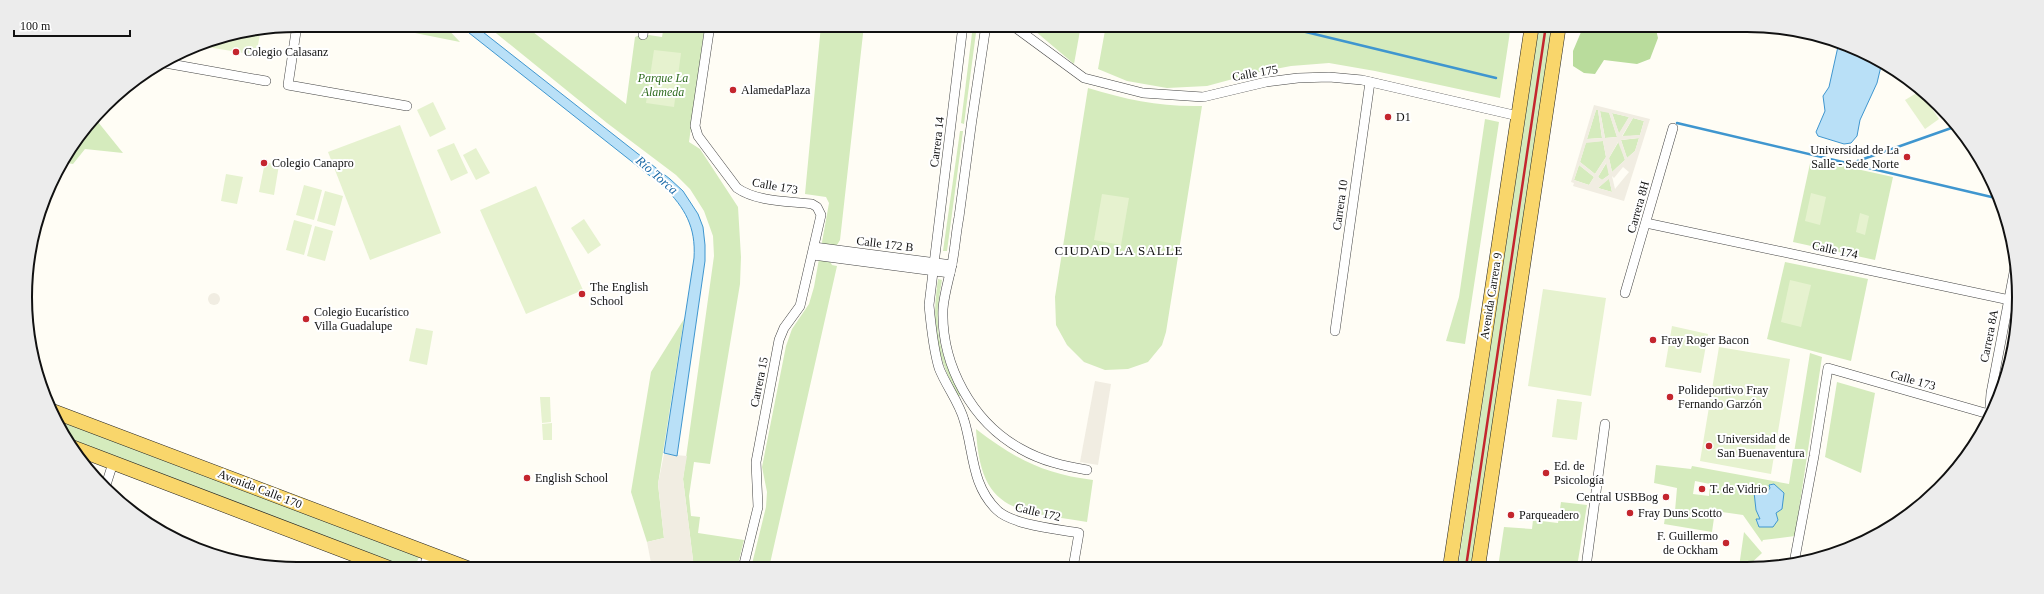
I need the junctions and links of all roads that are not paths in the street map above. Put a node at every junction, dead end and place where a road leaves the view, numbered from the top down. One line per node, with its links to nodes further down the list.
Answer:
1 (296, 32): 13 (street)
2 (643, 32): 9 (street)
3 (709, 32): 16 (street, Calle 173)
4 (962, 32): 19 (street, Carrera 14)
5 (985, 32): 20 (street)
6 (1022, 32): 12 (street, Calle 175)
7 (1531, 32): 14 (main road, Avenida Carrera 9)
8 (1558, 32): 43 (main road)
9 (643, 35)
10 (171, 64): 11 (street)
11 (266, 81)
12 (1370, 82): 14 (street, Calle 175); 24 (street, Carrera 10)
13 (407, 106)
14 (1518, 116): 42 (main road, Avenida Carrera 9)
15 (1673, 128): 17 (street, Carrera 8H)
16 (817, 208): 18 (street, Carrera 15)
17 (1646, 223): 22 (street, Carrera 8H); 23 (street, Calle 174)
18 (814, 251): 19 (street, Calle 172 B); 40 (street, Carrera 15)
19 (933, 266): 20 (street, Calle 172 B); 29 (street, Carrera 14)
20 (951, 269): 25 (street)
21 (2011, 286): 23 (street, Carrera 8A)
22 (1625, 293)
23 (2009, 299): 26 (street, Carrera 8A)
24 (1335, 331)
25 (965, 393): 29 (street); 33 (street)
26 (1991, 401)
27 (59, 413): 35 (main road, Avenida Calle 170)
28 (1985, 414): 36 (street, Calle 173)
29 (964, 419): 41 (street, Calle 172)
30 (1605, 424): 44 (street)
31 (82, 451): 32 (main road)
32 (113, 463): 34 (street); 37 (main road)
33 (1087, 470)
34 (107, 481)
35 (429, 553): 38 (street); 39 (main road, Avenida Calle 170)
36 (1795, 558)
37 (374, 562)
38 (426, 562)
39 (452, 562)
40 (744, 562)
41 (1074, 562)
42 (1451, 562)
43 (1479, 562)
44 (1587, 562)

